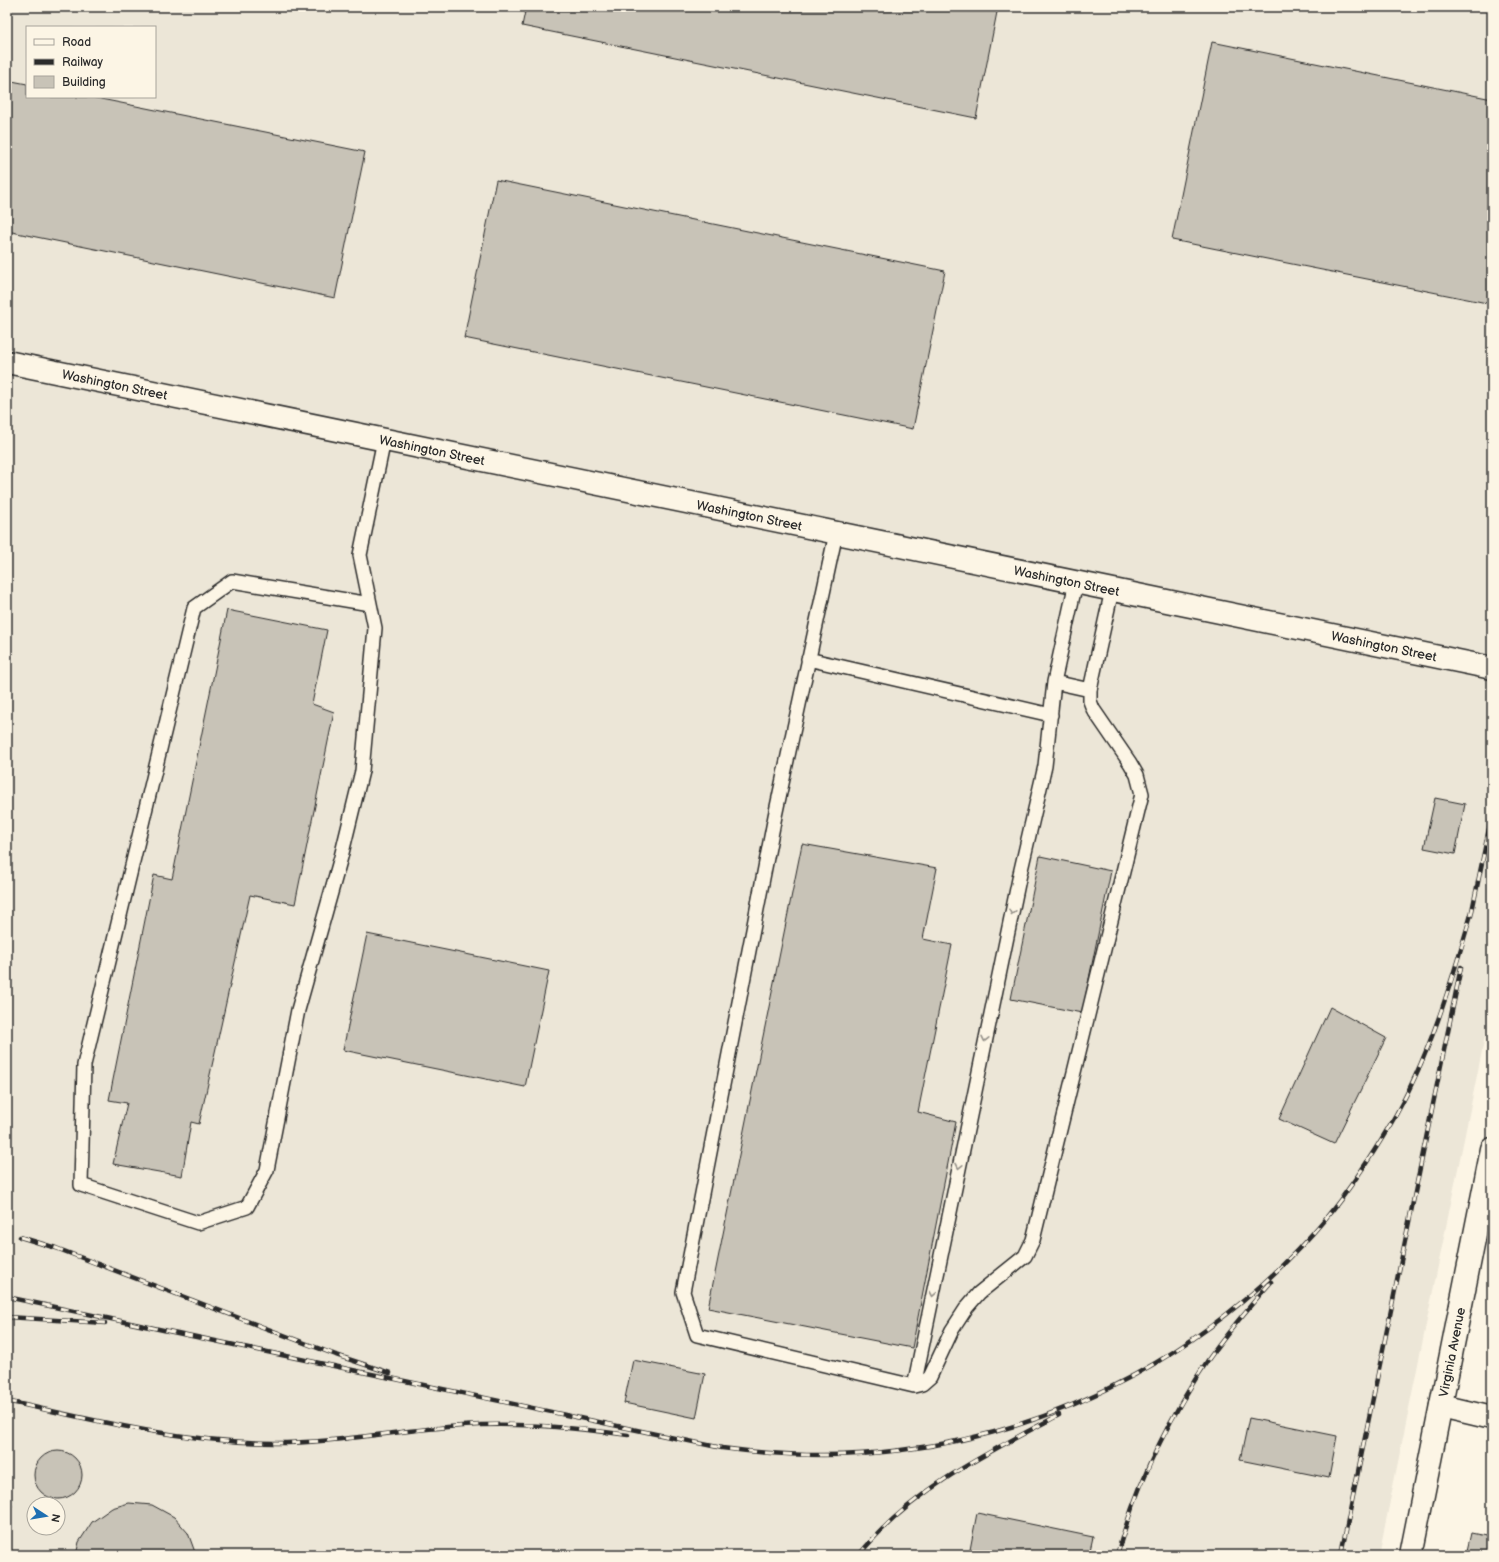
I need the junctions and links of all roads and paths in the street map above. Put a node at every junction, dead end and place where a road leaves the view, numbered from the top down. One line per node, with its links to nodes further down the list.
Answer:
1 (7, 362): 2 (street, Washington Street)
2 (384, 440): 3 (street, Washington Street); 6 (lane)
3 (836, 533): 4 (street, Washington Street); 7 (lane)
4 (1076, 582): 5 (street, Washington Street); 9 (lane)
5 (1112, 590): 8 (street, Washington Street); 10 (lane)
6 (370, 604): 6 (lane)
7 (808, 659): 11 (lane); 13 (lane)
8 (1492, 668)
9 (1054, 682): 10 (lane); 11 (lane)
10 (1090, 690): 13 (lane)
11 (1051, 715): 13 (lane, one-way to 13)
12 (1492, 1149): 14 (street, Virginia Avenue)
13 (914, 1386)
14 (1441, 1406): 15 (street); 16 (street, Virginia Avenue)
15 (1492, 1418)
16 (1411, 1555)

